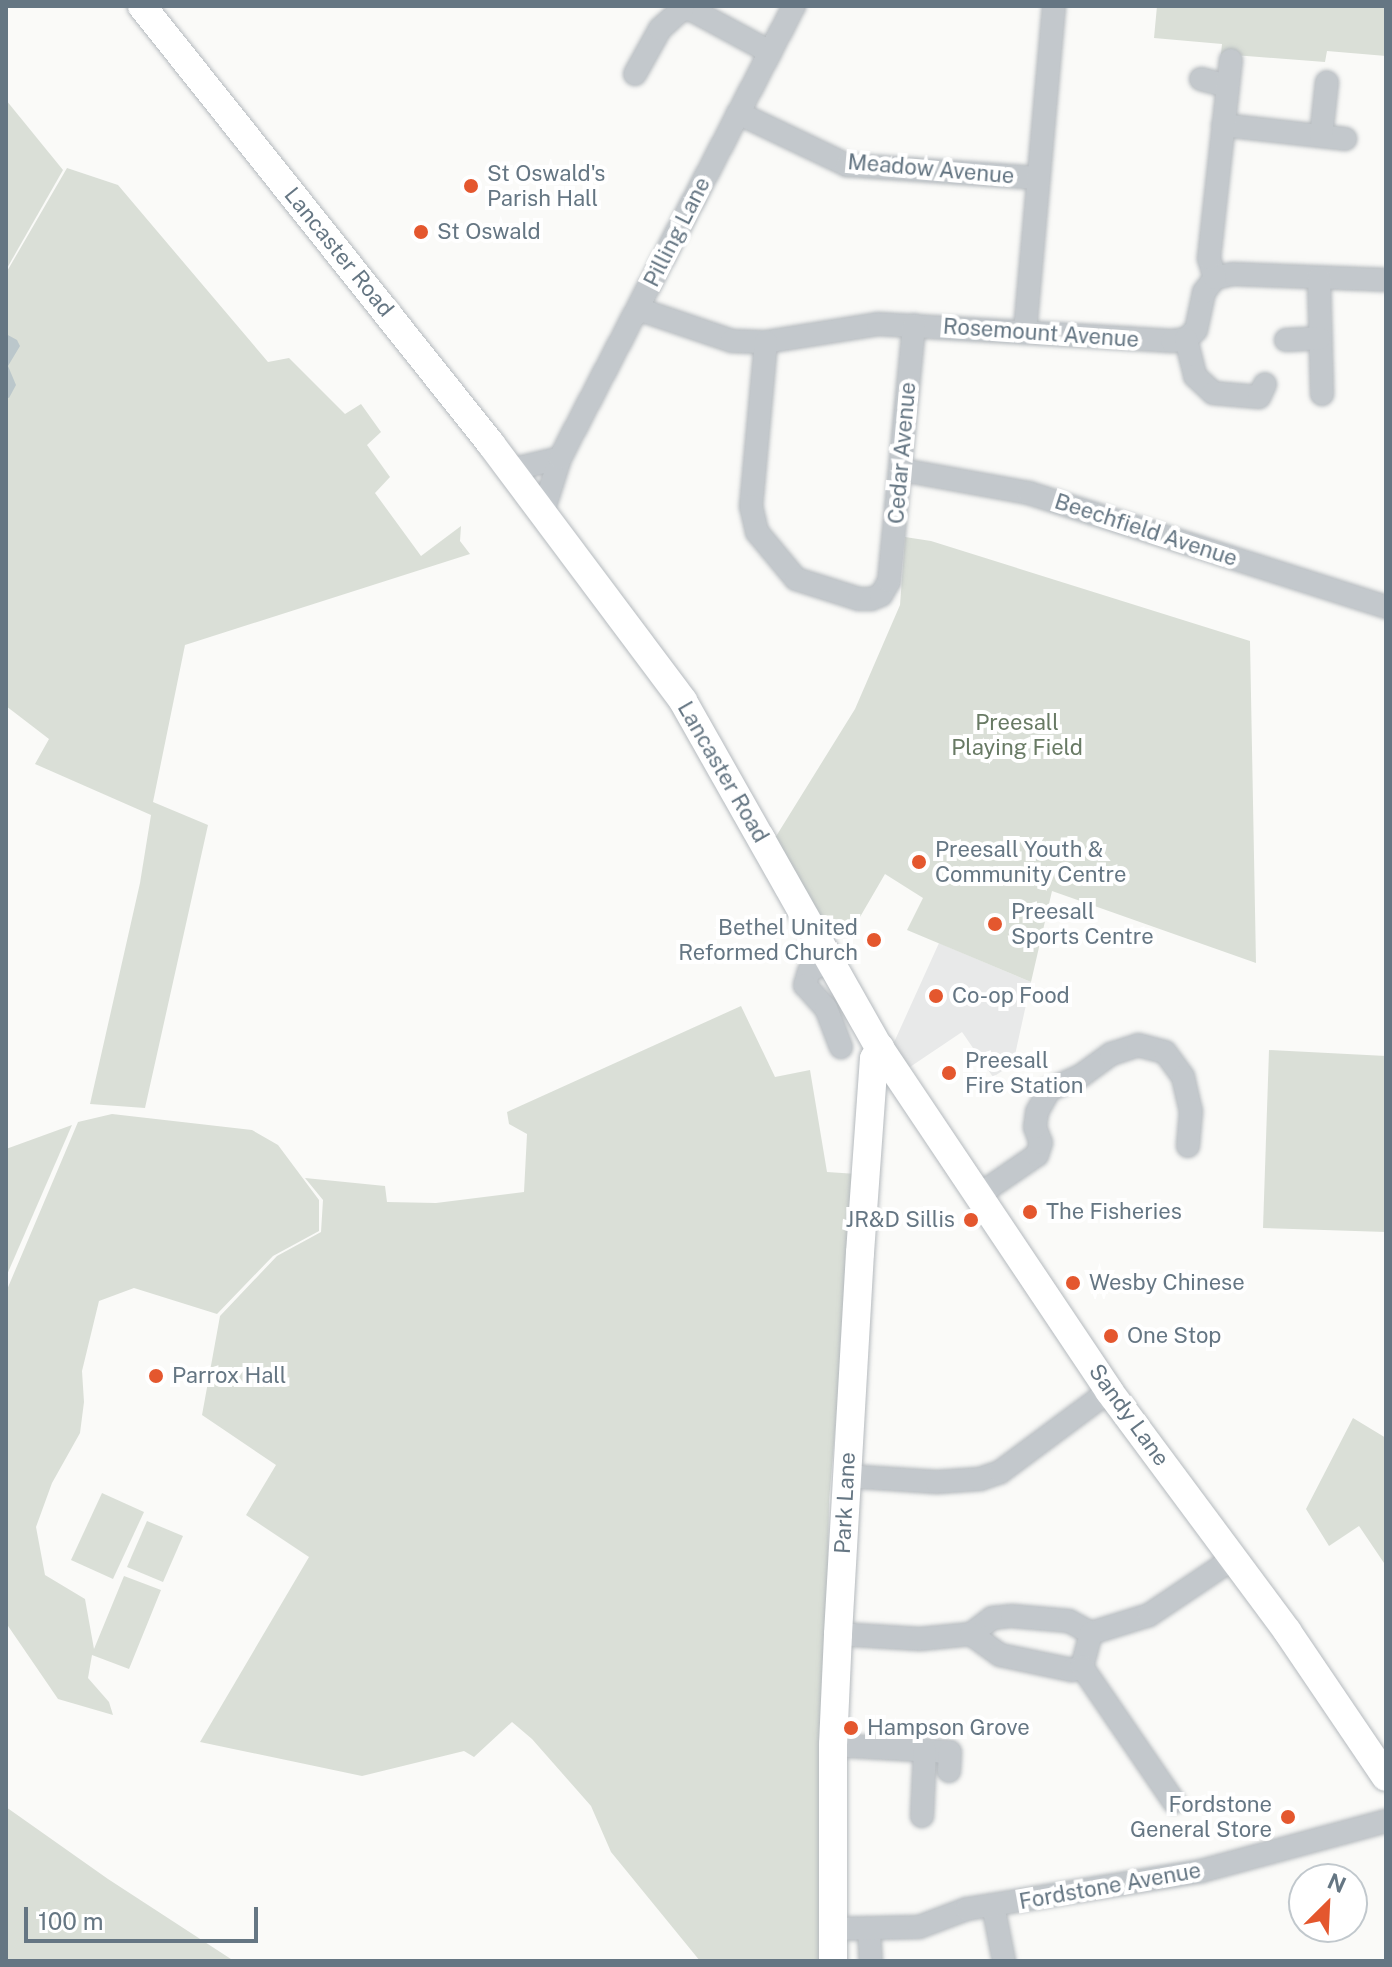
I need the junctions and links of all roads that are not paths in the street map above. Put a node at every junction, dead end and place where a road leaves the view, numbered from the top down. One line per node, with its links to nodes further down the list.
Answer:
1 (142, 6): 29 (main road, Lancaster Road)
2 (794, 6): 5 (street, Pilling Lane)
3 (1054, 6): 15 (street, Meadow Avenue)
4 (682, 8): 5 (street); 7 (street)
5 (770, 52): 11 (street, Pilling Lane)
6 (1231, 60): 10 (street)
7 (635, 74)
8 (1201, 79): 10 (street)
9 (1327, 82): 13 (street)
10 (1228, 86): 12 (street)
11 (738, 113): 15 (street, Meadow Avenue); 19 (street, Pilling Lane)
12 (1223, 125): 13 (street); 16 (street)
13 (1321, 136): 14 (street)
14 (1345, 139)
15 (1038, 178): 21 (street, Meadow Avenue)
16 (1215, 278): 17 (street); 23 (street)
17 (1319, 278): 18 (street); 22 (street)
18 (1386, 280)
19 (638, 309): 25 (street, Rosemount Avenue); 28 (street, Pilling Lane)
20 (914, 325): 21 (street, Rosemount Avenue); 25 (street, Rosemount Avenue); 30 (street, Cedar Avenue)
21 (1025, 331): 23 (street, Rosemount Avenue)
22 (1319, 338): 24 (street); 27 (street)
23 (1186, 339): 26 (street)
24 (1286, 340)
25 (766, 342): 30 (street, Cedar Avenue)
26 (1265, 384)
27 (1322, 394)
28 (560, 458): 29 (street); 31 (street, Pilling Lane)
29 (510, 470): 31 (main road, Lancaster Road)
30 (902, 470): 32 (street, Beechfield Avenue)
31 (538, 506): 33 (main road, Lancaster Road)
32 (1386, 607)
33 (828, 961): 34 (street); 35 (main road, Lancaster Road)
34 (841, 1047)
35 (880, 1048): 36 (main road, Sandy Lane); 37 (main road, Park Lane)
36 (912, 1093): 37 (main road); 39 (main road, Sandy Lane)
37 (871, 1110): 41 (main road, Park Lane)
38 (1188, 1146): 39 (street)
39 (980, 1194): 40 (main road, Sandy Lane)
40 (1109, 1391): 41 (street); 42 (main road, Sandy Lane)
41 (846, 1476): 44 (main road, Park Lane)
42 (1234, 1558): 43 (street); 50 (main road, Sandy Lane)
43 (1091, 1633): 45 (street); 46 (street)
44 (838, 1634): 45 (street); 47 (main road, Park Lane)
45 (971, 1634): 46 (street)
46 (1082, 1667): 51 (street)
47 (833, 1745): 48 (street); 56 (main road, Park Lane)
48 (925, 1750): 49 (street); 52 (street)
49 (949, 1771)
50 (1385, 1773)
51 (1174, 1802)
52 (922, 1816)
53 (1383, 1829): 54 (street, Fordstone Avenue)
54 (993, 1905): 55 (street, Fordstone Avenue); 59 (street)
55 (869, 1928): 56 (street, Fordstone Avenue); 58 (street)
56 (831, 1929): 57 (main road, Park Lane)
57 (833, 1961)
58 (871, 1961)
59 (1004, 1961)

